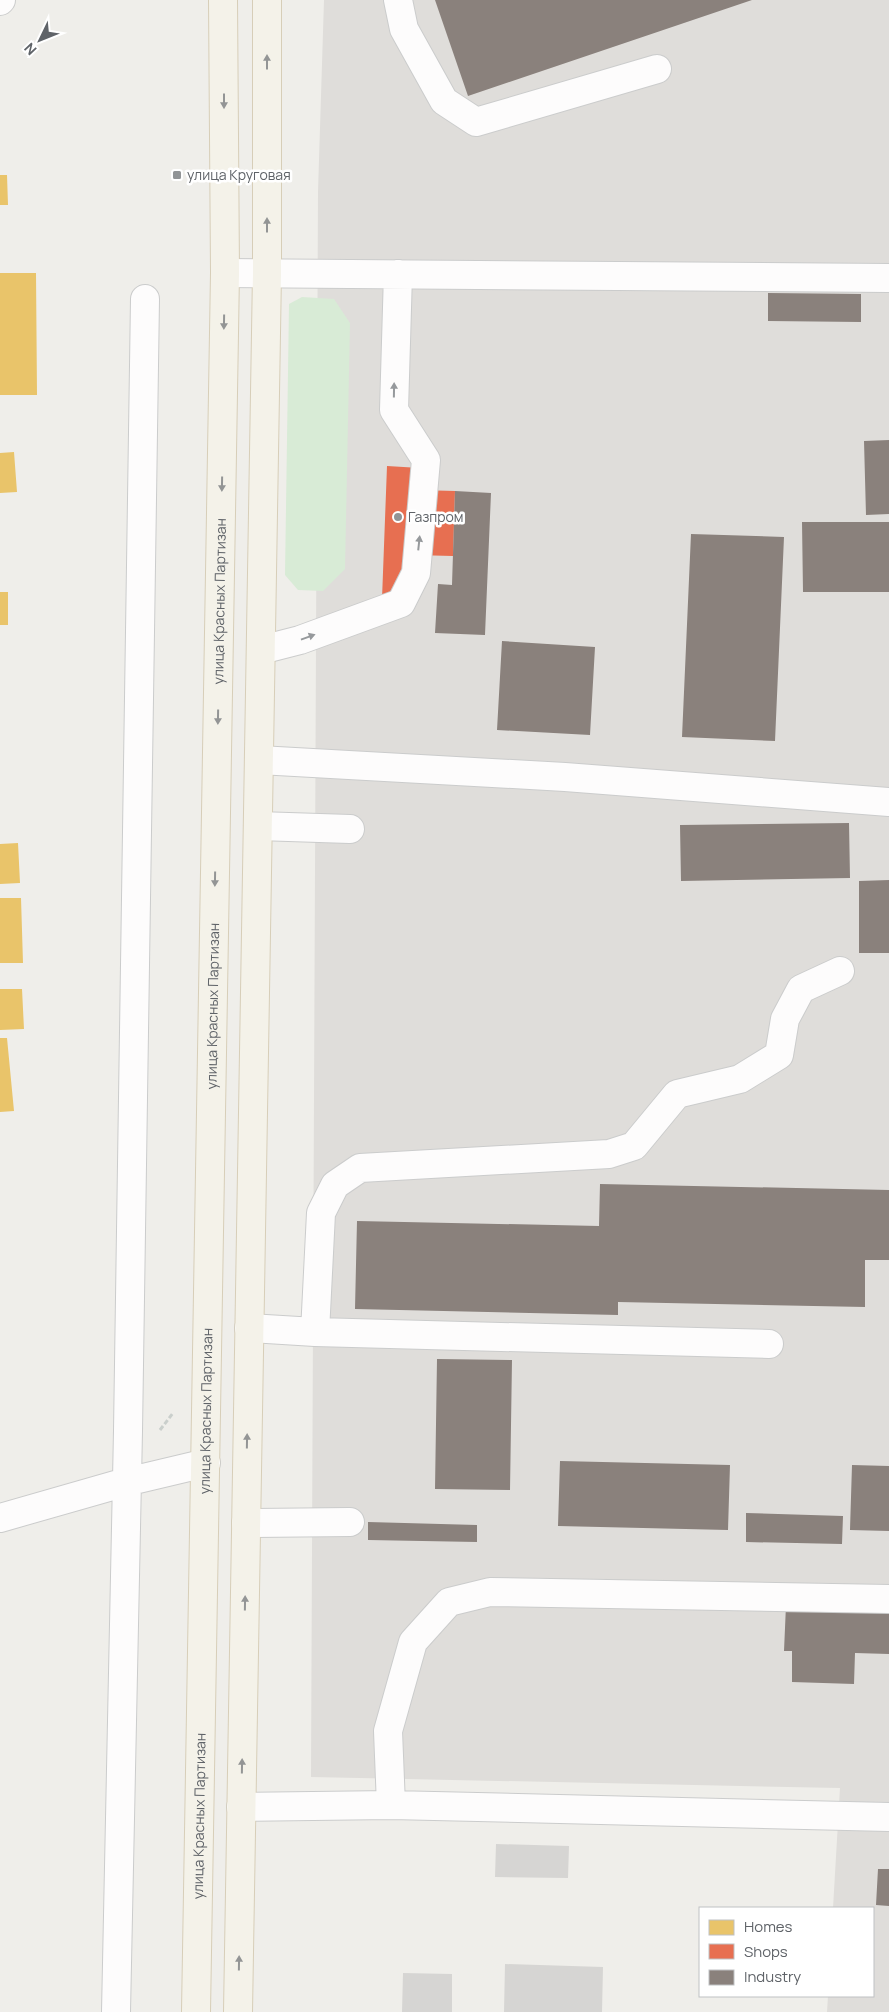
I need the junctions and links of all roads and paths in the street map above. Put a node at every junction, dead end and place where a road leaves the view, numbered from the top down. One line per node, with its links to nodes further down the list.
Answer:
1 (223, 0): 5 (main road, улица Красных Партизан, one-way to 5)
2 (267, 0): 6 (main road, one-way to 2)
3 (398, 0): 4 (lane)
4 (657, 69)
5 (225, 273): 6 (lane); 19 (main road, улица Красных Партизан, one-way to 19)
6 (267, 273): 7 (lane); 10 (main road)
7 (398, 274): 8 (lane); 10 (lane, one-way to 7)
8 (889, 278)
9 (145, 299): 20 (lane)
10 (261, 650): 11 (main road)
11 (259, 760): 12 (lane); 13 (main road)
12 (889, 802)
13 (258, 826): 14 (lane); 16 (main road)
14 (350, 829)
15 (840, 970): 17 (lane)
16 (249, 1328): 17 (lane); 23 (main road, one-way to 16)
17 (315, 1332): 18 (lane)
18 (770, 1344)
19 (206, 1463): 20 (lane); 29 (main road, улица Красных Партизан)
20 (126, 1482): 21 (lane); 28 (lane)
21 (0, 1518)
22 (350, 1522): 23 (lane)
23 (246, 1523): 26 (main road, one-way to 23)
24 (889, 1599): 25 (lane)
25 (392, 1805): 26 (lane); 27 (lane)
26 (242, 1807): 30 (main road, one-way to 26)
27 (889, 1817)
28 (116, 2012)
29 (196, 2012)
30 (238, 2012)

